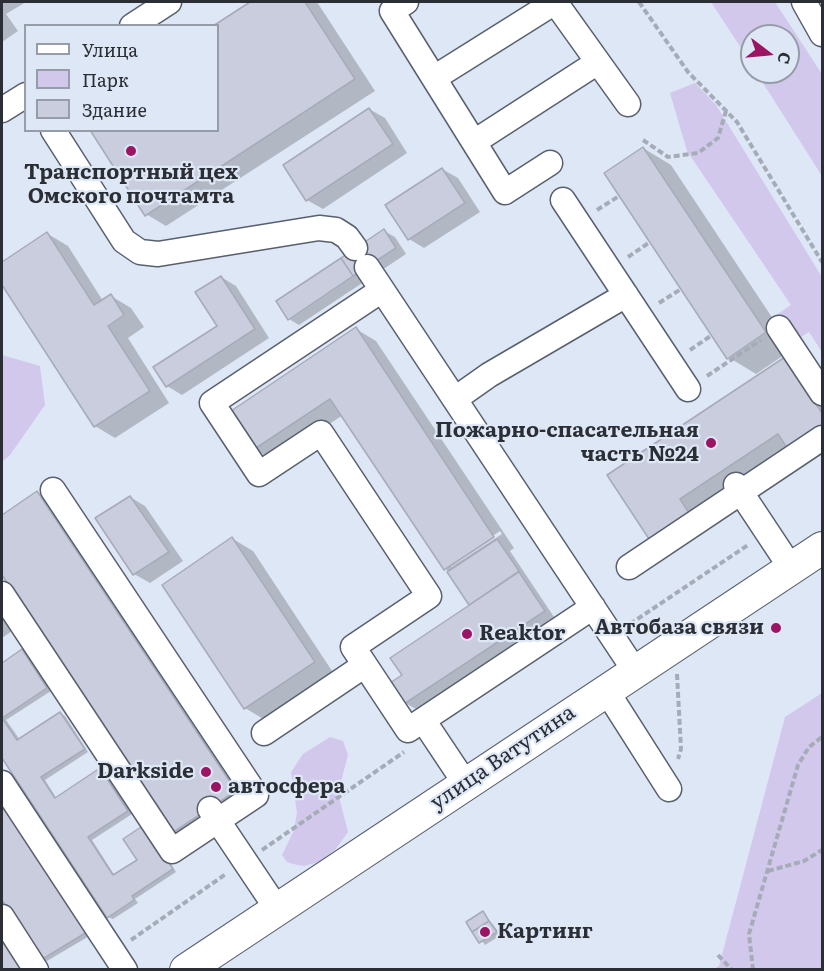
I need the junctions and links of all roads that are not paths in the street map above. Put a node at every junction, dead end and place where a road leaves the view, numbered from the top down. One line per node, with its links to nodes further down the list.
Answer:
1 (169, 2): 5 (street)
2 (406, 2): 8 (street)
3 (555, 2): 7 (street); 8 (street)
4 (804, 2): 6 (street)
5 (135, 24)
6 (822, 34)
7 (598, 62): 10 (street); 13 (street)
8 (434, 78): 13 (street)
9 (24, 96): 11 (street)
10 (628, 104)
11 (2, 110)
12 (54, 132): 16 (street)
13 (474, 142): 14 (street)
14 (550, 163)
15 (563, 200): 17 (street)
16 (382, 290): 21 (street); 30 (street)
17 (626, 295): 19 (street); 21 (street)
18 (779, 328): 20 (street)
19 (688, 389)
20 (822, 393)
21 (455, 399): 29 (street)
22 (822, 438): 23 (street)
23 (738, 489): 26 (street); 27 (street)
24 (53, 490): 38 (street)
25 (822, 548): 27 (main road, улица Ватутина)
26 (629, 567)
27 (791, 568): 31 (main road, улица Ватутина)
28 (2, 594): 38 (street)
29 (593, 607): 31 (street); 33 (street)
30 (365, 666): 33 (street); 34 (street)
31 (635, 671): 32 (main road, улица Ватутина)
32 (606, 690): 36 (main road, улица Ватутина); 37 (street)
33 (423, 720): 36 (street)
34 (264, 733)
35 (2, 783): 42 (street)
36 (465, 783): 39 (main road, улица Ватутина)
37 (669, 789)
38 (214, 814): 39 (street)
39 (277, 909): 43 (main road, улица Ватутина)
40 (2, 917): 41 (street)
41 (36, 969)
42 (125, 969)
43 (186, 969)

